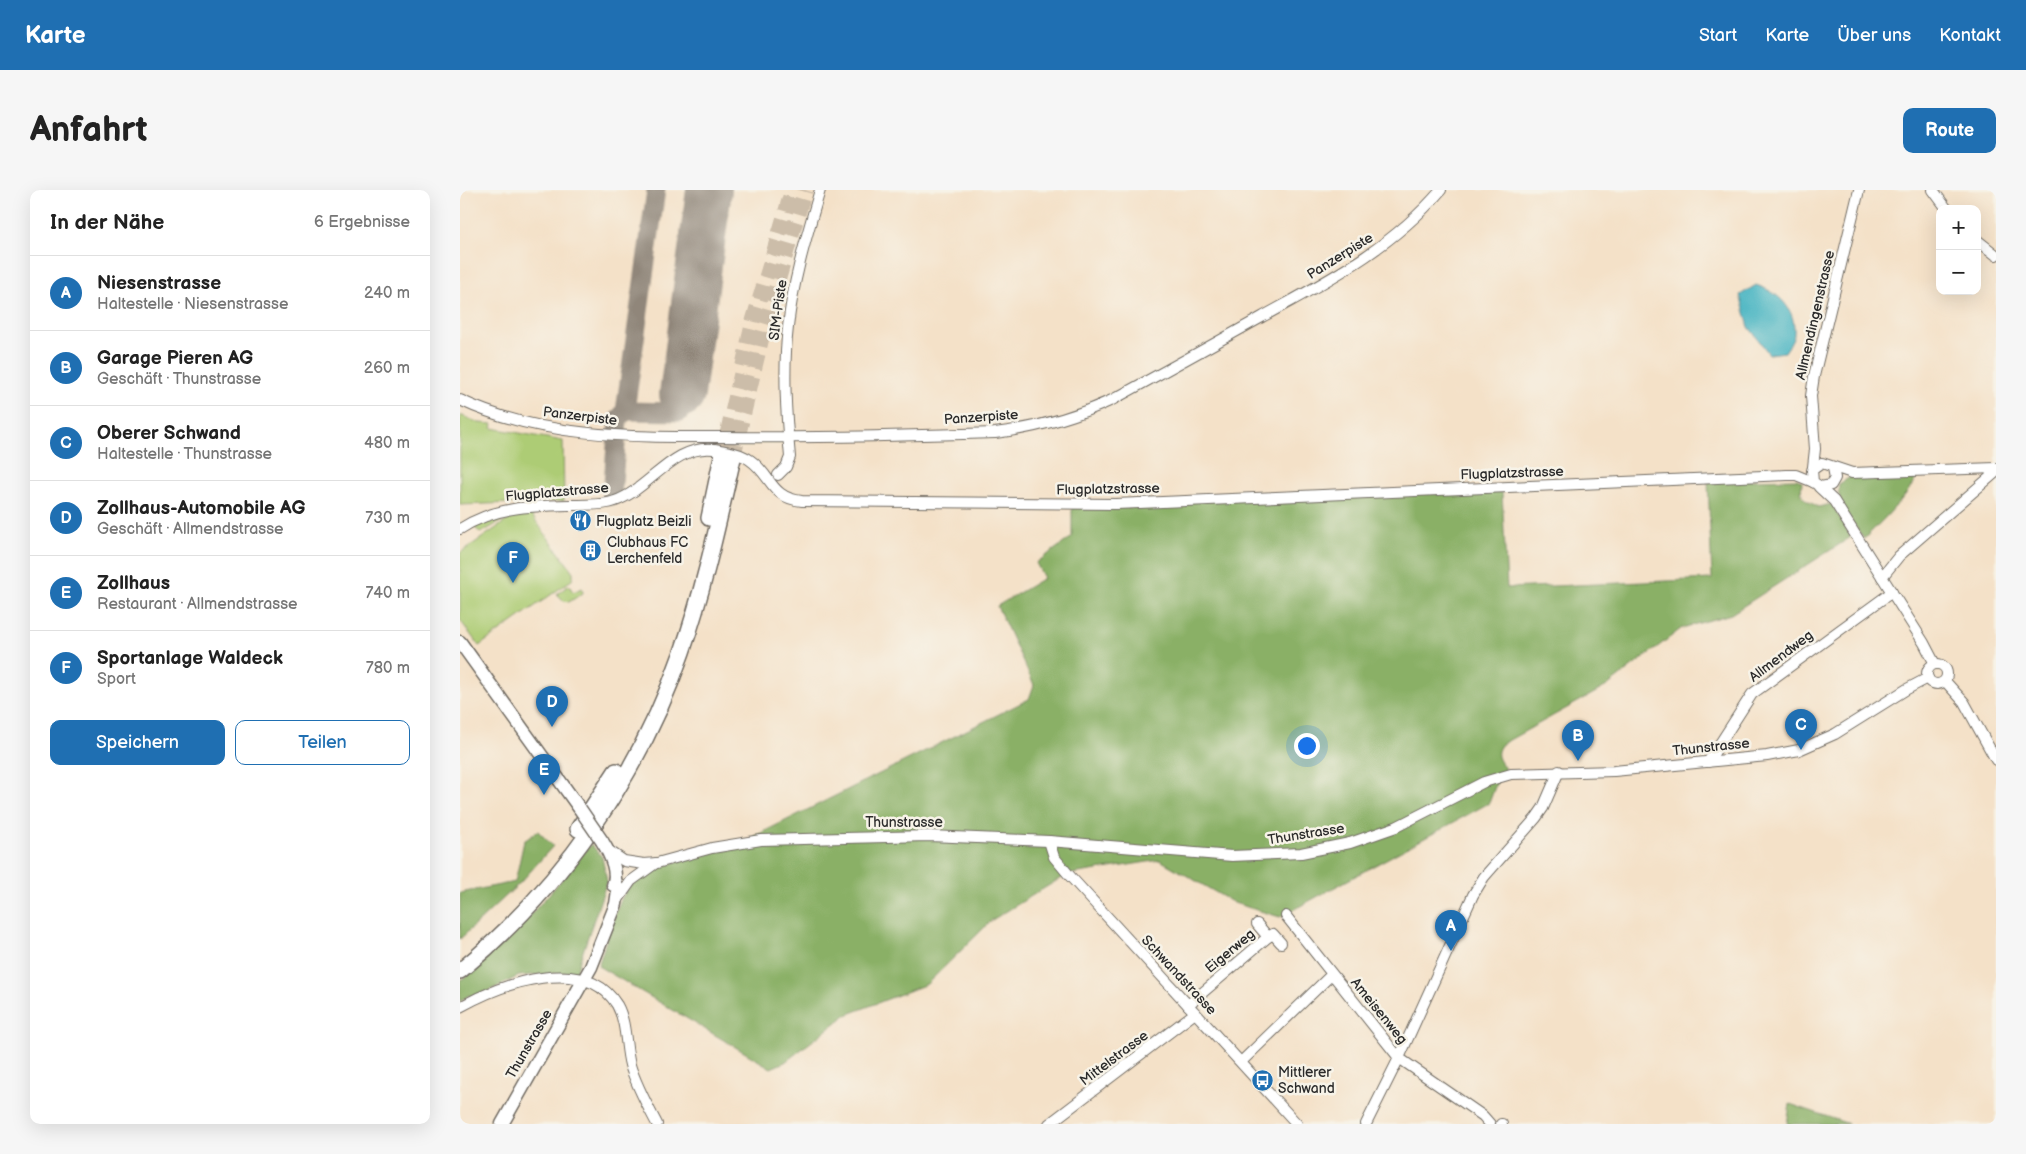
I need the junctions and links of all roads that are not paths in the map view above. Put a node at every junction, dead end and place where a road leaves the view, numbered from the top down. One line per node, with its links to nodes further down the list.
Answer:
1 (820, 190): 10 (street, SIM-Piste)
2 (1441, 190): 10 (street, Panzerpiste)
3 (1859, 190): 11 (street, Allmendingenstrasse)
4 (1933, 190): 5 (street)
5 (1944, 205)
6 (1981, 243): 7 (street)
7 (1996, 255)
8 (460, 400): 9 (street, Panzerpiste)
9 (708, 437): 10 (street, Panzerpiste); 12 (street)
10 (788, 438): 18 (street, SIM-Piste)
11 (1815, 448): 13 (street, Allmendingenstrasse); 14 (street, Allmendingenstrasse)
12 (708, 449): 19 (street, Flugplatzstrasse); 23 (street, Flugplatzstrasse)
13 (1829, 465): 14 (street); 16 (street); 20 (street)
14 (1813, 468): 19 (street, Flugplatzstrasse); 21 (street)
15 (1996, 468): 16 (street)
16 (1852, 472): 20 (street)
17 (1996, 472): 24 (street)
18 (778, 475)
19 (1796, 475): 21 (street, Flugplatzstrasse)
20 (1833, 482): 21 (street); 22 (street)
21 (1816, 484): 22 (street)
22 (1834, 501): 24 (street)
23 (460, 529)
24 (1882, 577): 25 (street)
25 (1892, 592): 27 (street); 31 (street, Allmendweg)
26 (460, 642): 34 (main road, bridge)
27 (1935, 664): 28 (street); 29 (street)
28 (1928, 678): 29 (street); 31 (street, Thunstrasse)
29 (1945, 681): 30 (street)
30 (1996, 760)
31 (1708, 762): 32 (street, Thunstrasse)
32 (1559, 771): 33 (street, Thunstrasse); 51 (street)
33 (1049, 841): 35 (street, Thunstrasse); 48 (street, Schwandstrasse)
34 (605, 846): 36 (street, Thunstrasse); 38 (main road)
35 (657, 863): 36 (street, Thunstrasse); 37 (street, Thunstrasse)
36 (644, 864): 38 (street, Thunstrasse)
37 (638, 874): 38 (street); 39 (street, Thunstrasse)
38 (615, 876): 39 (main road); 47 (main road)
39 (616, 904): 47 (main road)
40 (1286, 916): 51 (street, Ameisenweg)
41 (1257, 924): 42 (street, Eigerweg)
42 (1268, 937): 43 (street, Eigerweg); 48 (street, Eigerweg)
43 (1281, 943)
44 (460, 958): 45 (highway)
45 (460, 971)
46 (1329, 977): 52 (street)
47 (582, 979): 49 (street); 53 (main road, Thunstrasse); 54 (street)
48 (1188, 1005): 50 (street, Schwandstrasse)
49 (460, 1008)
50 (1195, 1013): 52 (street, Schwandstrasse); 55 (street, Mittelstrasse)
51 (1400, 1058): 57 (street); 58 (street, Ameisenweg)
52 (1241, 1062): 56 (street, Schwandstrasse)
53 (502, 1124)
54 (657, 1124)
55 (1049, 1124)
56 (1298, 1124)
57 (1366, 1124)
58 (1490, 1124)

